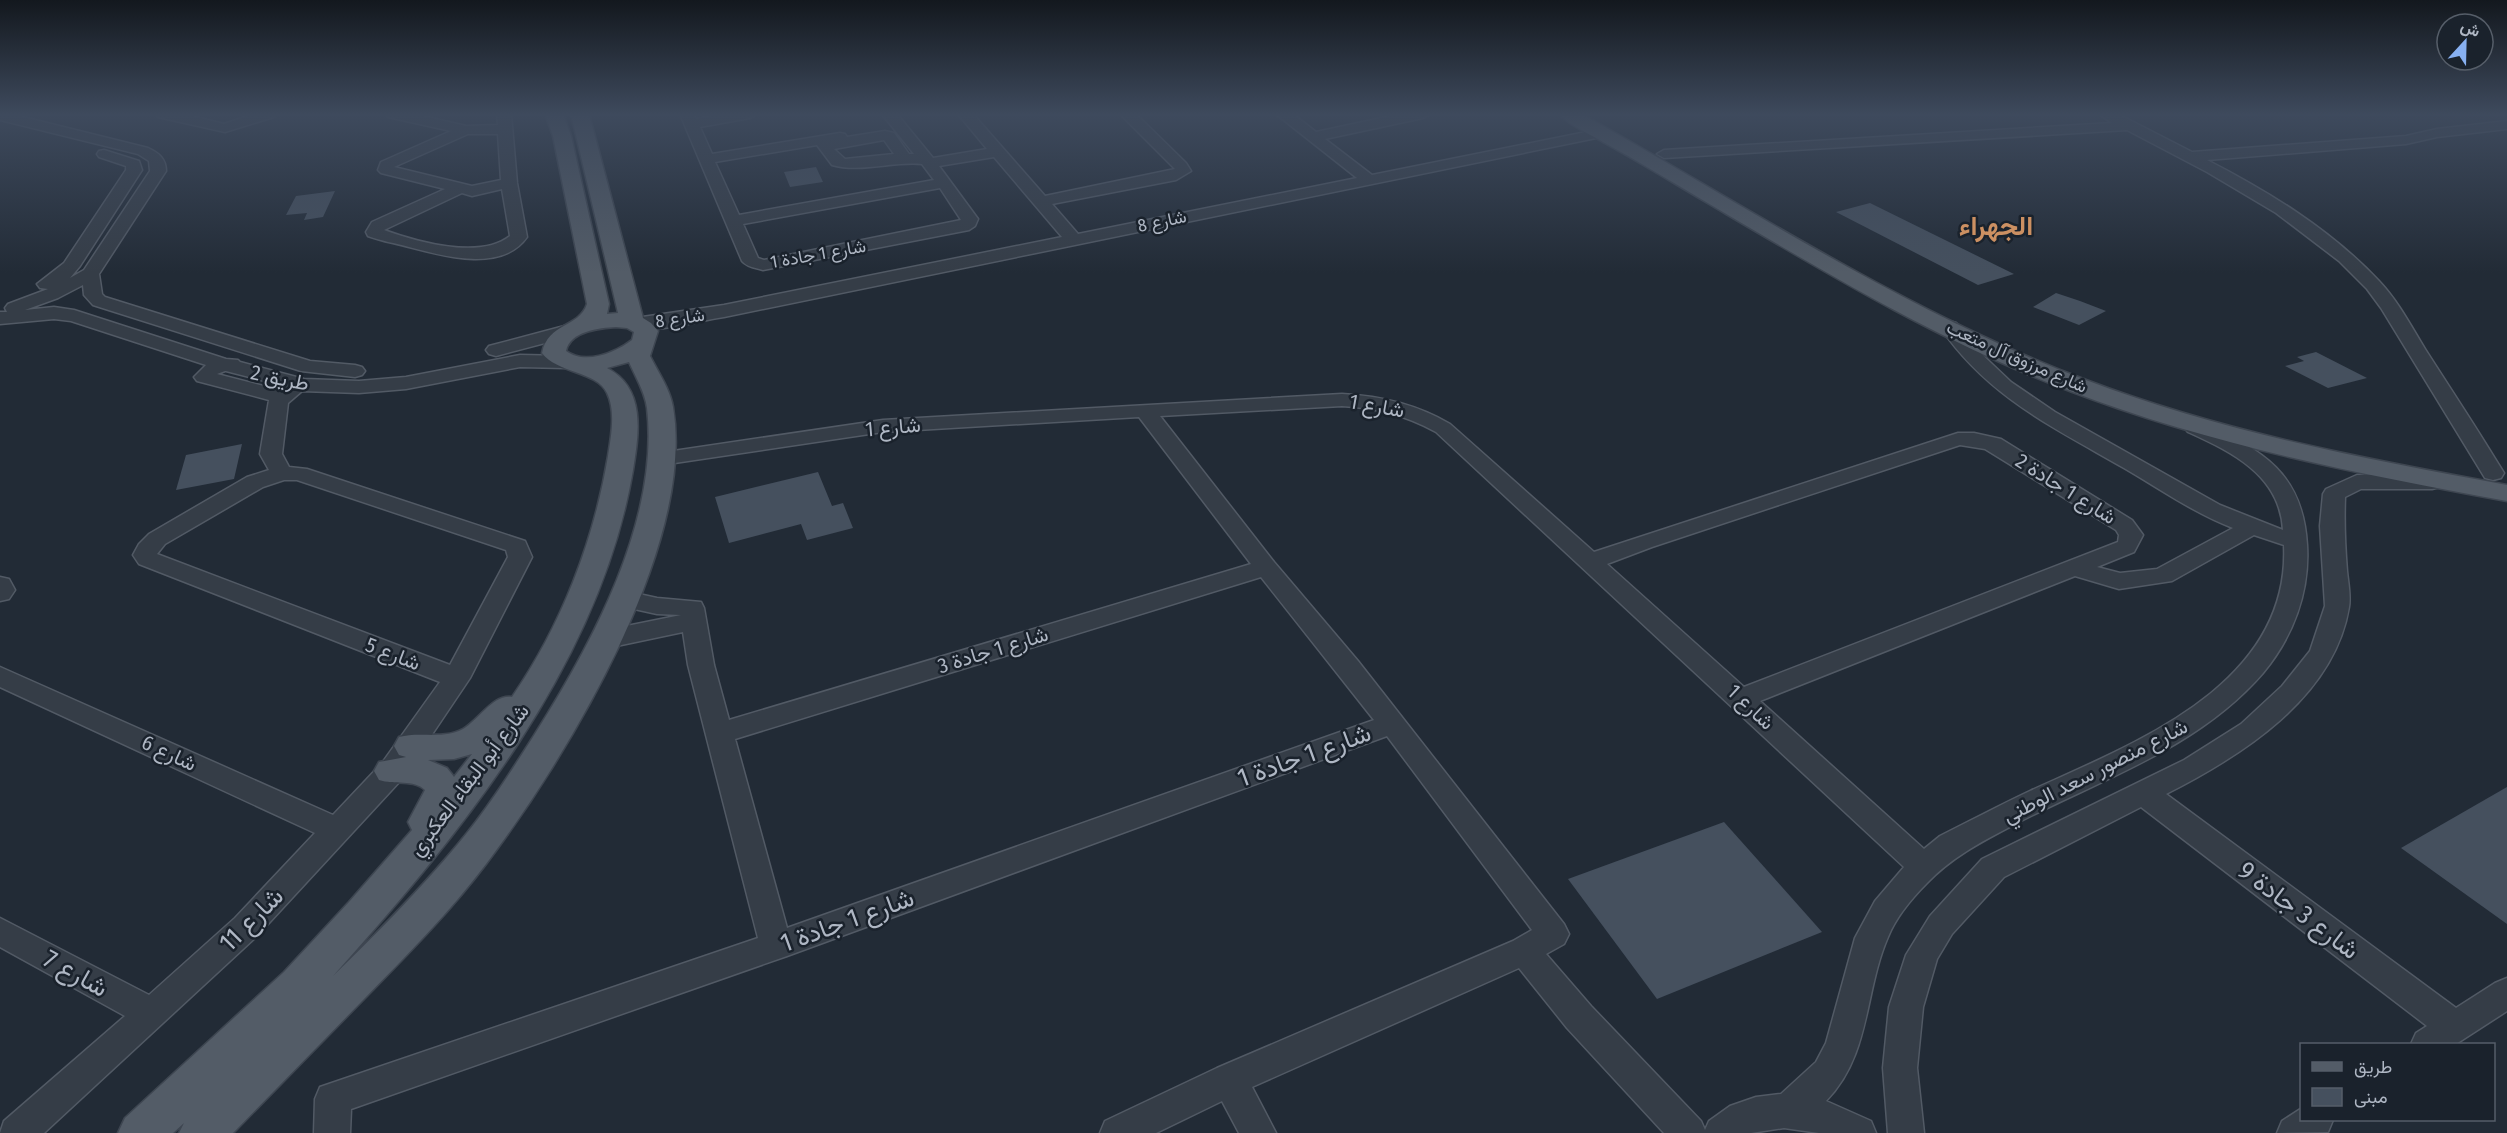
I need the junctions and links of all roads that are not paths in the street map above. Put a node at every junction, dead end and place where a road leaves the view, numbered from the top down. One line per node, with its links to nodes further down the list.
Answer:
1 (134, 167): 24 (street)
2 (159, 167): 23 (street)
3 (386, 167): 21 (street)
4 (507, 167): 19 (street)
5 (566, 167): 37 (main road)
6 (576, 167): 17 (main road)
7 (593, 167): 17 (main road, شارع أبو البقاء العكبري)
8 (710, 167): 25 (street, شارع 1 جادة 1)
9 (931, 167): 20 (street, شارع 1 جادة 1)
10 (1009, 167): 22 (street)
11 (1181, 167): 22 (street)
12 (1352, 167): 18 (street)
13 (1418, 167): 18 (street, شارع 8)
14 (1670, 167): 35 (main road, شارع مرزوق آل متعب)
15 (1688, 167): 46 (main road, شارع مرزوق آل متعب)
16 (2204, 167): 46 (street)
17 (595, 173): 36 (main road, شارع أبو البقاء العكبري)
18 (1368, 179): 26 (street, شارع 8)
19 (508, 183): 21 (street); 21 (street)
20 (944, 183): 25 (street); 25 (street, شارع 1 جادة 1)
21 (460, 188)
22 (1040, 202): 26 (street)
23 (129, 219): 24 (street); 27 (street)
24 (103, 221): 28 (street)
25 (735, 221)
26 (1072, 239): 36 (street, شارع 8)
27 (113, 242): 28 (street); 29 (street)
28 (86, 245): 30 (street)
29 (90, 274): 31 (street, طريق 2); 32 (street)
30 (0, 302)
31 (133, 312): 34 (street); 38 (street, طريق 2)
32 (0, 313)
33 (0, 318): 34 (street, طريق 2)
34 (104, 325): 39 (street, طريق 2)
35 (1949, 327): 43 (main road, شارع مرزوق آل متعب); 48 (street)
36 (638, 334): 37 (main road); 37 (main road); 44 (main road, شارع أبو البقاء العكبري)
37 (573, 345): 38 (street, طريق 2); 40 (street, طريق 2); 58 (main road, شارع أبو البقاء العكبري)
38 (250, 350): 39 (street)
39 (223, 364): 40 (street, طريق 2); 41 (street)
40 (299, 384): 41 (street)
41 (281, 397): 45 (street)
42 (1145, 411): 44 (street, شارع 1); 50 (street, شارع 1); 51 (street, شارع 1 جادة 1)
43 (2168, 417): 46 (main road, شارع مرزوق آل متعب); 49 (street, شارع منصور سعد الوطني)
44 (661, 459): 55 (main road, شارع أبو البقاء العكبري)
45 (282, 473): 60 (street, شارع 5); 60 (street, شارع 5)
46 (2497, 482): 47 (street, شارع منصور سعد الوطني)
47 (2332, 526): 49 (street); 65 (street, شارع منصور سعد الوطني)
48 (2252, 527): 49 (street); 52 (street)
49 (2294, 529): 67 (street, شارع منصور سعد الوطني)
50 (1591, 562): 52 (street, شارع 1 جادة 2); 61 (street, شارع 1)
51 (1266, 567): 62 (street, شارع 1 جادة 1); 63 (street, شارع 1 جادة 3)
52 (2071, 567): 61 (street, شارع 1 جادة 2)
53 (0, 585): 54 (street)
54 (0, 593)
55 (625, 599): 56 (street); 57 (main road, شارع أبو البقاء العكبري)
56 (685, 615): 57 (street); 63 (street)
57 (607, 639): 80 (main road, شارع أبو البقاء العكبري)
58 (556, 650): 64 (main road); 68 (main road, شارع أبو البقاء العكبري)
59 (0, 676): 66 (street, شارع 6)
60 (457, 678): 64 (street, شارع 11)
61 (1741, 698): 67 (street, شارع 1)
62 (1391, 724): 70 (street, شارع 1 جادة 1); 71 (street, شارع 1 جادة 1)
63 (720, 733): 70 (street)
64 (401, 758): 66 (street, شارع 11); 68 (main road)
65 (2144, 793): 74 (street, شارع 3 جادة 9); 87 (street, شارع منصور سعد الوطني)
66 (337, 830): 73 (street, شارع 11)
67 (1923, 866): 76 (street, شارع منصور سعد الوطني)
68 (403, 868): 79 (main road, شارع أبو البقاء العكبري)
69 (0, 931): 73 (street, شارع 7)
70 (776, 946): 81 (street, شارع 1 جادة 1)
71 (1524, 951): 75 (street, شارع 1 جادة 1); 84 (street)
72 (2507, 993): 74 (street, شارع 3 جادة 9)
73 (152, 1014): 78 (street, شارع 11)
74 (2441, 1036)
75 (1228, 1080): 82 (street, شارع 1 جادة 1); 83 (street)
76 (1787, 1111): 85 (street); 86 (street)
77 (2312, 1121): 88 (street)
78 (17, 1133)
79 (141, 1133)
80 (202, 1133)
81 (332, 1133)
82 (1118, 1133)
83 (1258, 1133)
84 (1688, 1133)
85 (1722, 1133)
86 (1858, 1133)
87 (1906, 1133)
88 (2295, 1133)

